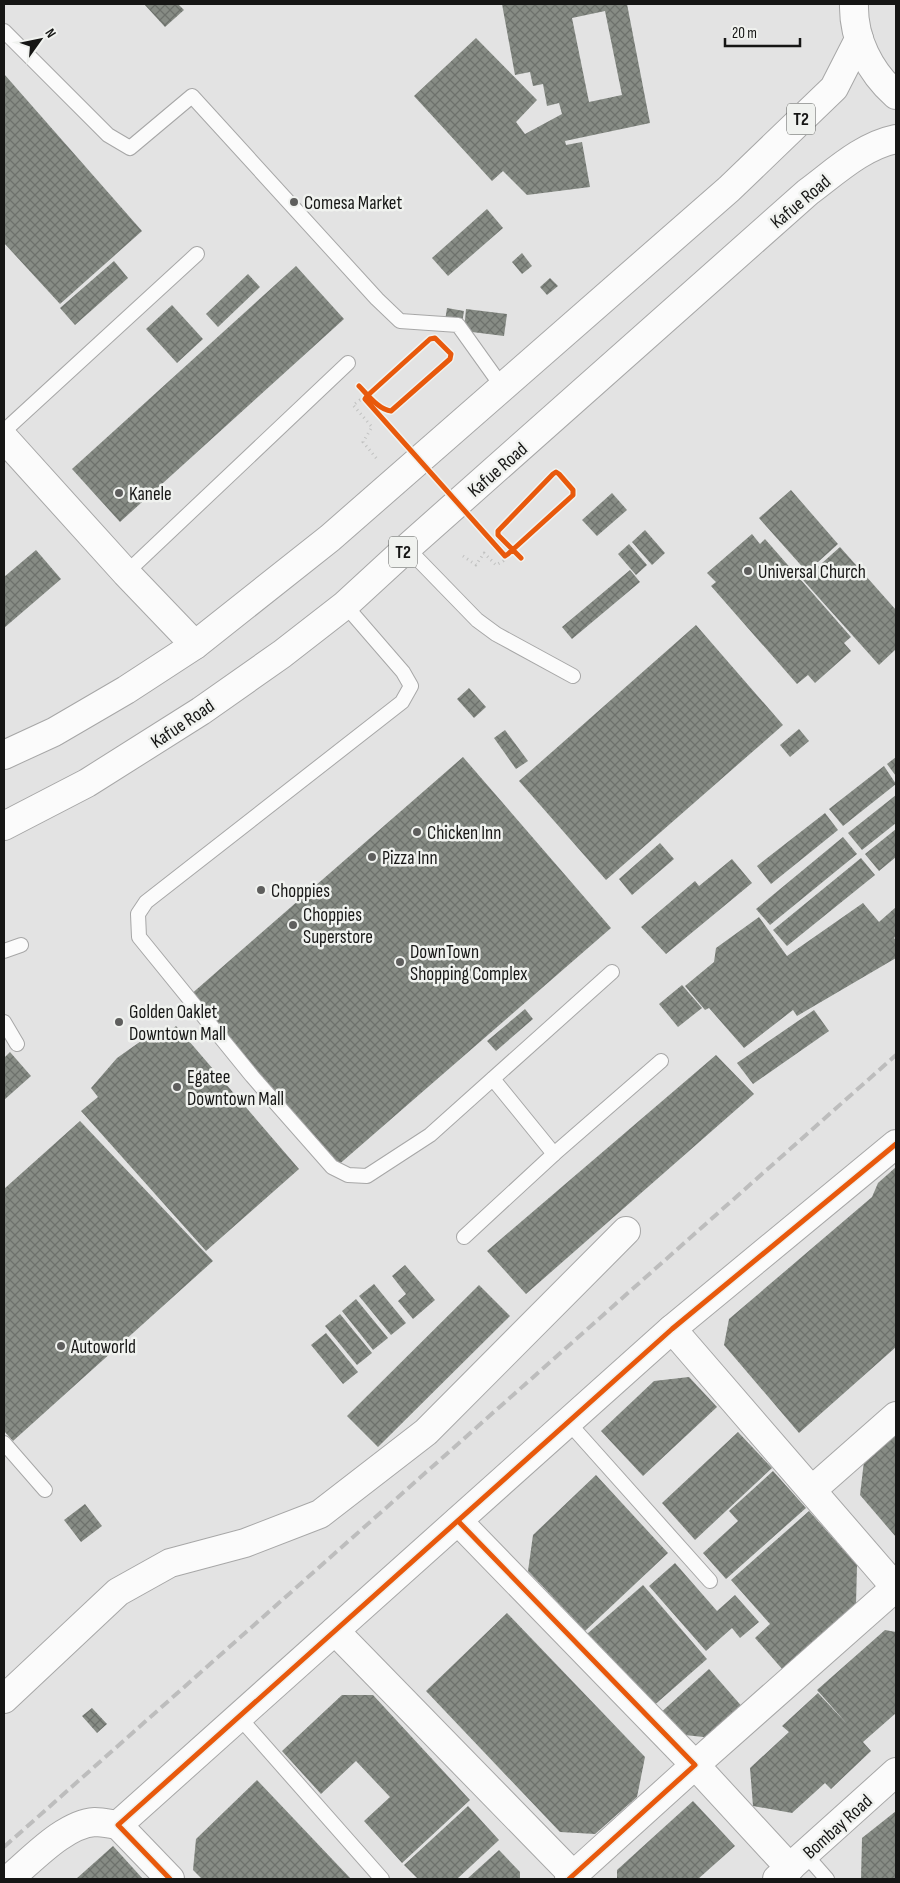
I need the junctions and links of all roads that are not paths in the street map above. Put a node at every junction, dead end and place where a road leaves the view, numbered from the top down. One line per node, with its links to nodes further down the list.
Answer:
1 (854, 4): 3 (street)
2 (4, 31): 8 (lane)
3 (859, 39): 4 (street); 8 (street, T2)
4 (896, 95)
5 (896, 139): 11 (street, Kafue Road / T2)
6 (197, 254): 9 (lane)
7 (348, 363): 12 (lane)
8 (503, 388): 14 (street, T2)
9 (4, 431)
10 (4, 438): 12 (street)
11 (407, 548): 13 (street, Kafue Road / T2); 15 (lane)
12 (126, 573): 14 (street)
13 (345, 606): 17 (street, Kafue Road / T2); 24 (lane)
14 (195, 645): 16 (street, T2)
15 (573, 676)
16 (4, 755)
17 (4, 826)
18 (21, 945): 19 (lane)
19 (4, 951)
20 (612, 972): 24 (lane)
21 (4, 1022): 22 (lane)
22 (17, 1044)
23 (661, 1061): 26 (lane)
24 (493, 1079): 26 (lane)
25 (896, 1144): 29 (street)
26 (554, 1154): 28 (lane)
27 (626, 1231): 39 (street)
28 (464, 1237)
29 (672, 1329): 31 (street); 34 (street)
30 (896, 1416): 34 (street)
31 (568, 1422): 35 (street); 36 (lane)
32 (4, 1443): 33 (lane)
33 (45, 1490)
34 (812, 1490): 37 (street)
35 (458, 1521): 38 (street); 41 (street)
36 (710, 1581)
37 (896, 1587): 41 (street)
38 (335, 1631): 40 (street); 45 (street)
39 (4, 1699)
40 (239, 1717): 43 (street); 48 (lane)
41 (695, 1766): 44 (street); 45 (street)
42 (896, 1772): 44 (street, Bombay Road)
43 (118, 1825): 46 (street); 47 (street)
44 (791, 1867): 49 (lane)
45 (573, 1878)
46 (9, 1879)
47 (170, 1879)
48 (382, 1879)
49 (828, 1879)

